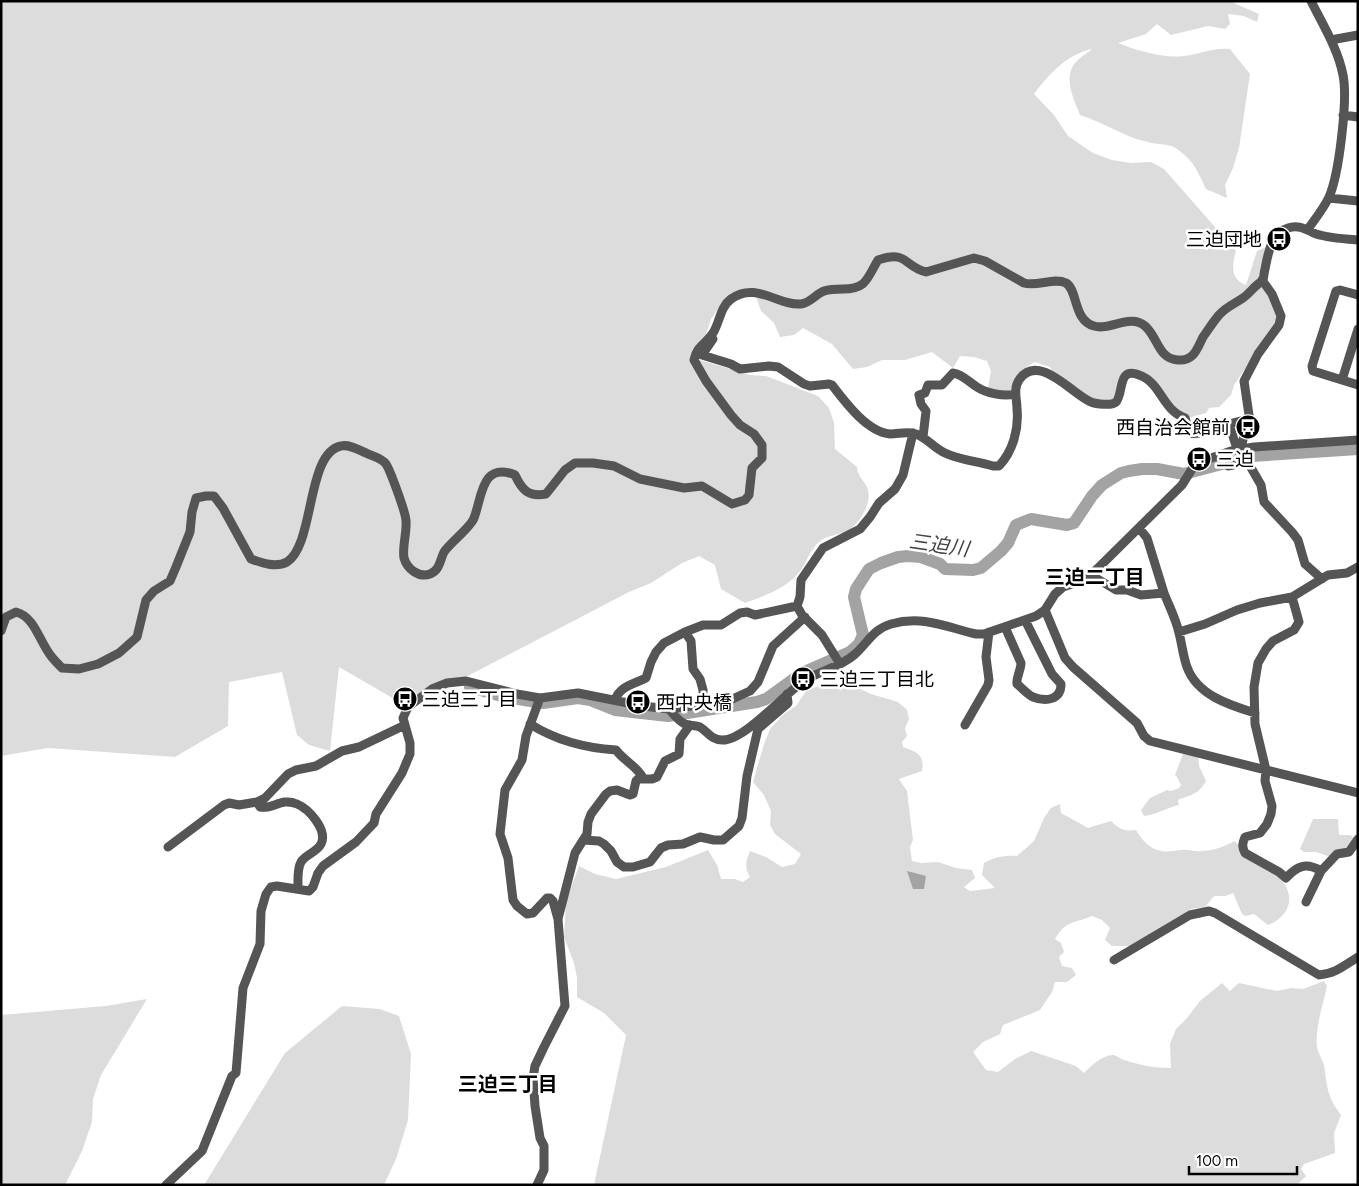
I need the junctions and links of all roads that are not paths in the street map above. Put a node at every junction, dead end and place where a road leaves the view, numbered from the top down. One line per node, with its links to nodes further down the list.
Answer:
1 (1311, 1): 3 (street)
2 (1358, 35): 3 (street)
3 (1331, 40): 4 (street)
4 (1343, 115): 5 (street); 6 (street)
5 (1358, 117)
6 (1329, 198): 7 (street); 8 (street)
7 (1358, 201)
8 (1308, 229): 9 (street); 10 (street)
9 (1358, 240)
10 (1262, 280): 13 (street); 17 (street)
11 (1358, 296): 14 (street)
12 (1358, 329): 14 (street)
13 (713, 333): 19 (street); 36 (street)
14 (1342, 380): 15 (street)
15 (1358, 385)
16 (1015, 394): 18 (street); 20 (street); 20 (street)
17 (1248, 419): 18 (street); 22 (street)
18 (1229, 424): 22 (street)
19 (913, 433): 20 (street); 31 (street)
20 (923, 437)
21 (1358, 440): 22 (street)
22 (1240, 450): 23 (street); 25 (street)
23 (1247, 462): 24 (street); 28 (street)
24 (1228, 466)
25 (1138, 528): 27 (street); 29 (street)
26 (1358, 567): 28 (street)
27 (1091, 575): 29 (street); 32 (street)
28 (1322, 579): 30 (street)
29 (1164, 593): 39 (street)
30 (1292, 597): 39 (street); 45 (street)
31 (797, 606): 33 (street); 37 (street)
32 (1045, 610): 34 (street); 51 (street)
33 (805, 617): 40 (street); 44 (street)
34 (1025, 620): 35 (street); 35 (street)
35 (1005, 627): 38 (street)
36 (1, 631)
37 (685, 632): 42 (street); 44 (street)
38 (989, 632): 40 (street); 48 (street)
39 (1179, 632): 45 (street)
40 (838, 660): 41 (street)
41 (787, 694): 50 (street); 56 (street)
42 (615, 700): 43 (street); 46 (street)
43 (539, 701): 47 (street); 49 (street)
44 (703, 704): 46 (street)
45 (1255, 713): 51 (street)
46 (673, 714): 50 (street)
47 (530, 724): 52 (street); 61 (street)
48 (965, 724)
49 (405, 725): 54 (street); 59 (street)
50 (690, 725): 52 (street)
51 (1266, 770): 53 (street); 58 (street)
52 (643, 778): 56 (street)
53 (1358, 793)
54 (257, 802): 57 (street); 59 (street)
55 (1358, 839): 58 (street)
56 (583, 840): 61 (street)
57 (168, 847)
58 (1321, 871): 60 (street)
59 (298, 889): 64 (street)
60 (1306, 902)
61 (558, 919): 65 (street)
62 (1358, 957): 63 (street)
63 (1114, 960)
64 (166, 1185)
65 (537, 1185)

